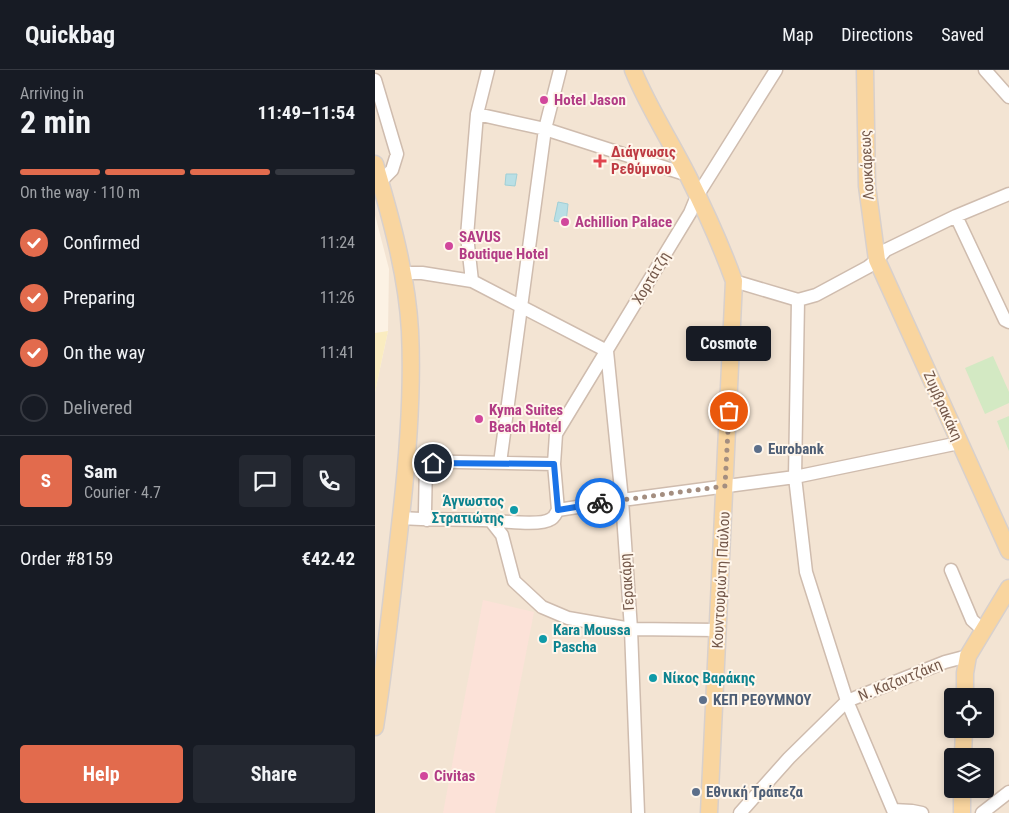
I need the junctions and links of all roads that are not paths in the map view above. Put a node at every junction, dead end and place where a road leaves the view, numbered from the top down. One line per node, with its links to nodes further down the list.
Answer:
1 (488, 70): 9 (street)
2 (559, 70): 10 (street)
3 (633, 70): 12 (main road, Κουντουριώτη Παύλου)
4 (776, 70): 15 (street, Χορτάτζη)
5 (865, 70): 17 (main road, Λουκάρεως)
6 (985, 70): 8 (street)
7 (375, 80): 13 (street)
8 (1009, 97)
9 (477, 114): 10 (street); 19 (street)
10 (545, 129): 12 (street); 22 (street)
11 (375, 164): 13 (main road)
12 (688, 176): 15 (main road, Κουντουριώτη Παύλου)
13 (380, 182): 18 (main road)
14 (1009, 194): 16 (street)
15 (697, 196): 20 (main road, Κουντουριώτη Παύλου); 24 (street, Χορτάτζη)
16 (956, 216): 17 (street); 23 (street)
17 (877, 260): 21 (street); 25 (main road, Ζυμβρακάκη)
18 (403, 273): 19 (street); 26 (main road)
19 (472, 281): 22 (street)
20 (734, 281): 21 (street); 31 (main road, Κουντουριώτη Παύλου)
21 (798, 300): 30 (street)
22 (521, 306): 24 (street); 28 (street)
23 (1009, 322)
24 (607, 351): 29 (street, Χορτάτζη); 32 (street, Γερακάρη)
25 (959, 443): 30 (street); 37 (main road, Ζυμβρακάκη)
26 (408, 461): 27 (street); 34 (main road)
27 (425, 462): 28 (street); 35 (street)
28 (500, 463): 29 (street)
29 (554, 464): 33 (street, Χορτάτζη)
30 (795, 477): 31 (street); 45 (street)
31 (725, 486): 32 (street); 41 (main road, Κουντουριώτη Παύλου)
32 (622, 500): 33 (street); 40 (street, Γερακάρη)
33 (558, 510): 36 (street)
34 (401, 518): 35 (street); 46 (main road)
35 (427, 520): 36 (street)
36 (491, 521): 40 (street)
37 (1009, 550)
38 (951, 570): 42 (street)
39 (1009, 588): 42 (main road)
40 (631, 630): 41 (street); 49 (street, Γερακάρη)
41 (718, 630): 50 (main road, Κουντουριώτη Παύλου)
42 (983, 630): 43 (main road)
43 (968, 656): 44 (main road); 45 (street, Ν. Καζαντζάκη)
44 (965, 688)
45 (847, 702): 51 (street, Ν. Καζαντζάκη); 52 (street)
46 (375, 727)
47 (1009, 792): 54 (street)
48 (962, 798): 53 (main road)
49 (638, 813)
50 (709, 813)
51 (739, 813)
52 (922, 813)
53 (962, 813)
54 (982, 813)

